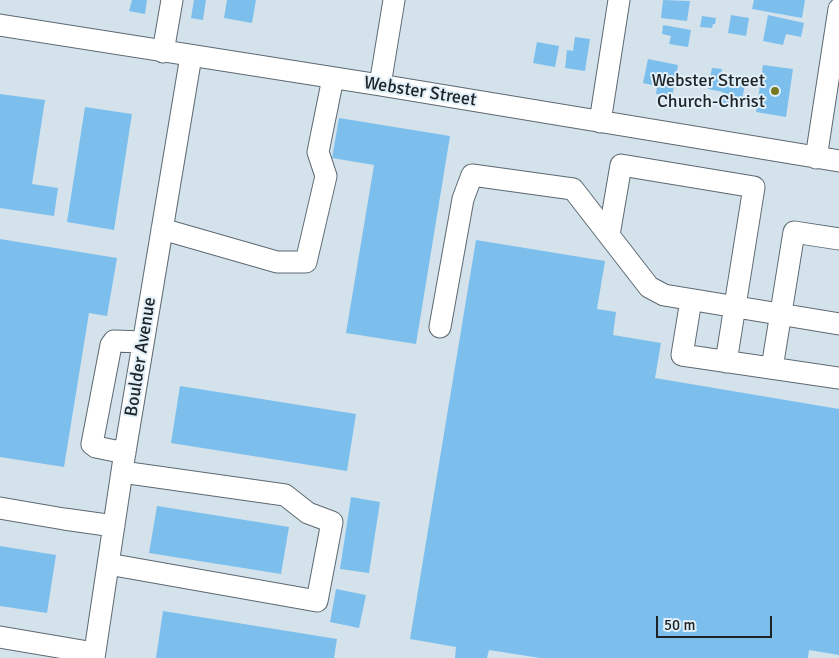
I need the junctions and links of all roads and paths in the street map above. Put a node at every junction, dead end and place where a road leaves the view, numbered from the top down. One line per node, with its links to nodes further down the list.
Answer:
1 (172, 0): 6 (street)
2 (394, 0): 9 (street)
3 (619, 0): 10 (street)
4 (839, 8): 11 (street)
5 (0, 25): 6 (street, Webster Street)
6 (163, 52): 7 (street, Webster Street)
7 (191, 56): 8 (street, Webster Street); 13 (street, Boulder Avenue)
8 (333, 78): 9 (street, Webster Street); 13 (street)
9 (380, 85): 10 (street, Webster Street)
10 (600, 122): 11 (street, Webster Street)
11 (816, 158): 12 (street, Webster Street)
12 (839, 161)
13 (162, 229): 21 (street, Boulder Avenue)
14 (609, 235): 16 (street); 17 (street); 20 (street)
15 (839, 240): 18 (street)
16 (691, 300): 17 (street); 22 (street)
17 (734, 306): 18 (street); 22 (street)
18 (780, 314): 19 (street); 23 (street)
19 (839, 324)
20 (440, 327)
21 (144, 342): 25 (street, Boulder Avenue); 25 (street)
22 (726, 362): 23 (street)
23 (772, 368): 24 (street)
24 (839, 378)
25 (123, 462): 27 (street, Boulder Avenue); 28 (street)
26 (0, 508): 27 (street)
27 (114, 526): 28 (street, Boulder Avenue)
28 (108, 564): 30 (street, Boulder Avenue)
29 (0, 637): 30 (street)
30 (94, 656)

